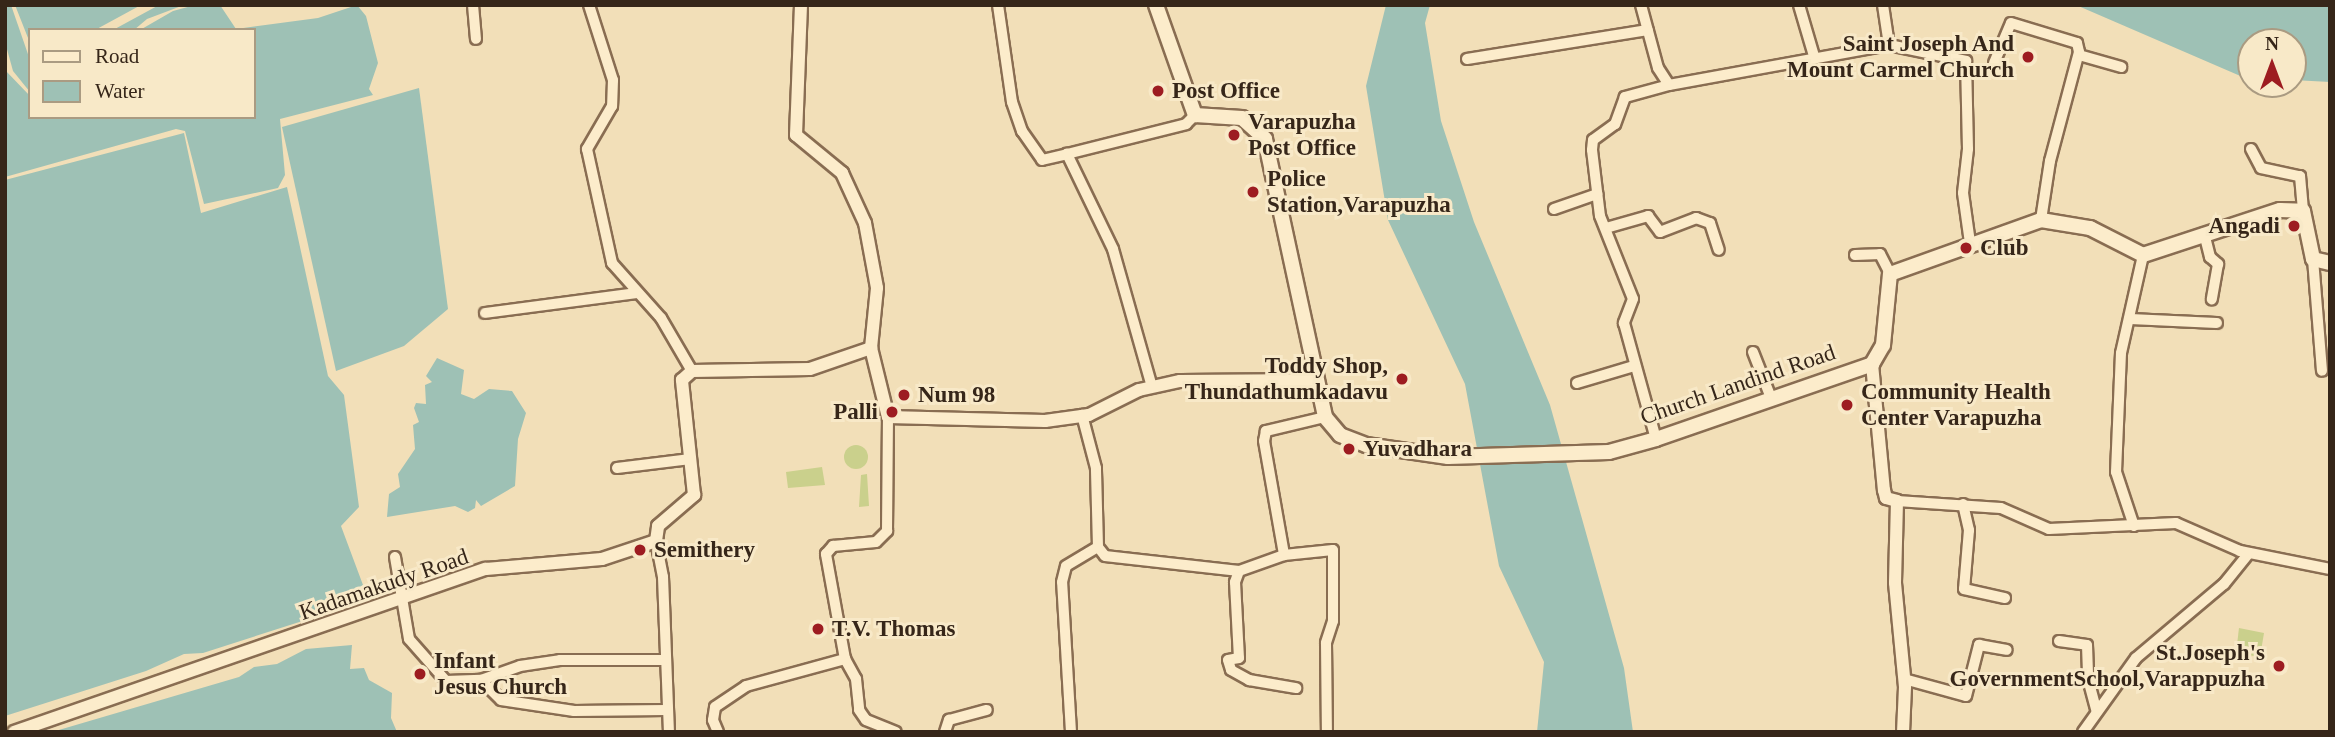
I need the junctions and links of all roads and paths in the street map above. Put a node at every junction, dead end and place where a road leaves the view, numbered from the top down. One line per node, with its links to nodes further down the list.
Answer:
1 (472, 5): 10 (street)
2 (589, 5): 34 (street)
3 (801, 5): 39 (street)
4 (998, 5): 20 (street)
5 (1156, 5): 18 (main road)
6 (1641, 5): 9 (street)
7 (1799, 5): 13 (street)
8 (1882, 5): 11 (street)
9 (1648, 30): 14 (street); 17 (street)
10 (476, 39)
11 (1889, 45): 13 (street); 27 (street)
12 (2079, 55): 15 (street); 16 (street); 24 (street)
13 (1815, 56): 17 (street)
14 (1467, 60)
15 (1994, 63)
16 (2121, 66)
17 (1669, 85): 21 (street)
18 (1195, 115): 20 (street); 45 (main road)
19 (2251, 149): 23 (street)
20 (1067, 153): 47 (street)
21 (1597, 194): 22 (street); 25 (street)
22 (1553, 209)
23 (2303, 211): 26 (main road); 31 (main road)
24 (2041, 220): 27 (main road); 30 (main road)
25 (1606, 228): 28 (street); 42 (street)
26 (2204, 233): 30 (main road); 35 (street)
27 (1970, 243): 33 (main road)
28 (1720, 250)
29 (1855, 255): 33 (street)
30 (2143, 255): 37 (street)
31 (2313, 259): 32 (main road); 44 (street)
32 (2330, 263)
33 (1891, 274): 41 (main road, Church Landind Road)
34 (636, 293): 36 (street); 43 (street)
35 (2213, 299)
36 (485, 313)
37 (2130, 318): 38 (street); 57 (street)
38 (2217, 323)
39 (871, 348): 43 (street); 50 (street)
40 (1753, 352): 48 (street)
41 (1872, 364): 48 (main road, Church Landind Road); 55 (street)
42 (1634, 366): 46 (street); 52 (street)
43 (692, 371): 53 (street)
44 (2322, 371)
45 (1316, 380): 47 (street); 51 (main road)
46 (1577, 383)
47 (1152, 387): 49 (street)
48 (1771, 398): 52 (main road, Church Landind Road)
49 (1082, 415): 50 (street); 59 (street)
50 (888, 417): 69 (street)
51 (1325, 417): 52 (main road, Church Landind Road); 61 (street)
52 (1656, 439)
53 (690, 459): 54 (street); 58 (street)
54 (617, 468)
55 (1897, 501): 56 (street); 71 (street)
56 (1963, 505): 57 (street); 65 (street)
57 (2134, 526): 60 (street)
58 (656, 541): 66 (street, Kadamakudy Road); 70 (street)
59 (1098, 547): 64 (street); 82 (street)
60 (2249, 553): 63 (street); 76 (street)
61 (1284, 555): 64 (street); 83 (street)
62 (395, 557): 66 (street)
63 (2330, 569)
64 (1239, 570): 73 (street)
65 (2005, 598)
66 (405, 599): 72 (street); 77 (street, Kadamakudy Road)
67 (2059, 641): 76 (street)
68 (2007, 650): 71 (street)
69 (845, 659): 79 (street); 80 (street)
70 (664, 660): 72 (street); 74 (street)
71 (1904, 679): 84 (street)
72 (481, 680): 74 (street)
73 (1296, 688)
74 (666, 710): 78 (street)
75 (987, 710): 81 (street)
76 (2097, 712): 85 (street)
77 (14, 732)
78 (669, 732)
79 (718, 732)
80 (896, 732)
81 (945, 732)
82 (1071, 732)
83 (1327, 732)
84 (1903, 732)
85 (2082, 732)

